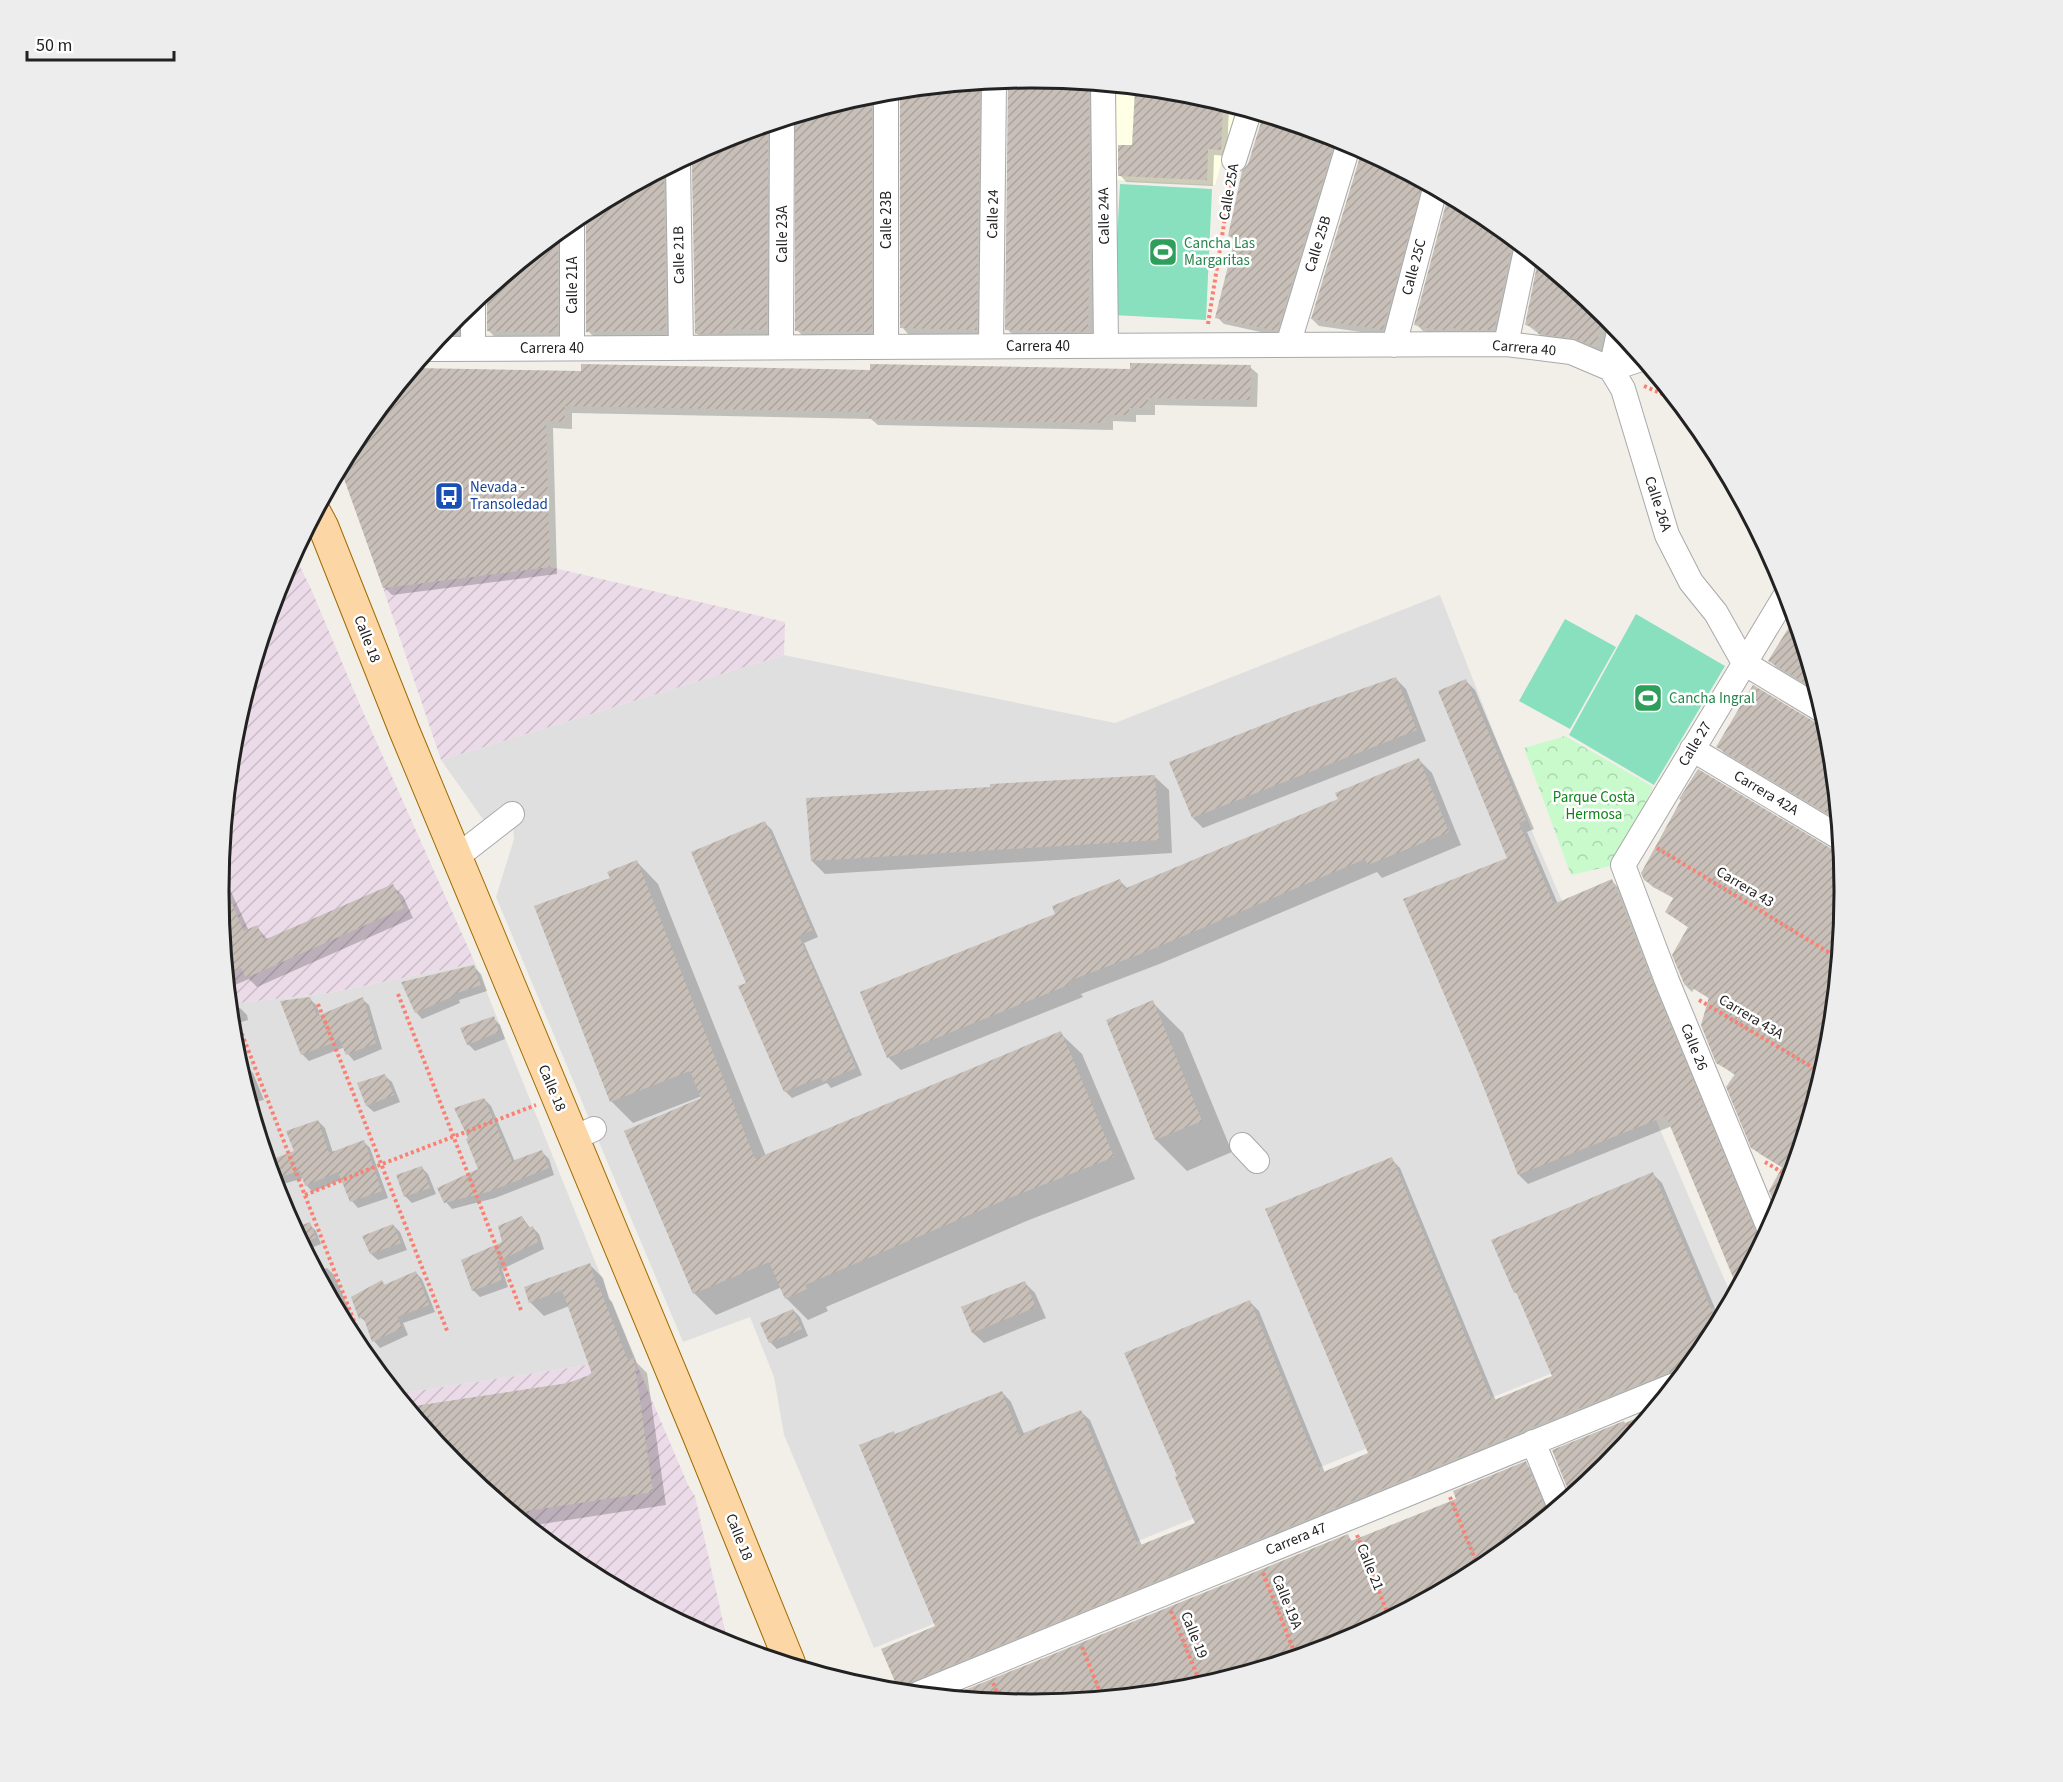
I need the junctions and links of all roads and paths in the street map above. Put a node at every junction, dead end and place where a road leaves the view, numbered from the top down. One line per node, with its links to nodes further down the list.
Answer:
1 (994, 89): 18 (street, Calle 24)
2 (1102, 92): 19 (street, Calle 24A)
3 (886, 102): 21 (street, Calle 23B)
4 (1248, 119): 7 (street, Calle 25A)
5 (782, 129): 20 (street, Calle 23A)
6 (1346, 153): 16 (street, Calle 25B)
7 (1234, 160): 15 (path, Calle 25A)
8 (678, 170): 23 (street, Calle 21B)
9 (1433, 196): 17 (street, Calle 25C)
10 (572, 234): 22 (street, Calle 21A)
11 (1524, 258): 14 (street)
12 (473, 315): 25 (street)
13 (1617, 343): 27 (street)
14 (1506, 344): 17 (street, Carrera 40); 27 (street, Carrera 40)
15 (1204, 345): 16 (street, Carrera 40); 19 (street, Carrera 40)
16 (1288, 345): 17 (street, Carrera 40)
17 (1394, 345)
18 (991, 346): 19 (street, Carrera 40); 21 (street, Carrera 40)
19 (1106, 346)
20 (781, 347): 21 (street, Carrera 40); 23 (street, Carrera 40)
21 (886, 347)
22 (572, 348): 23 (street, Carrera 40); 25 (street, Carrera 40)
23 (681, 348)
24 (440, 349): 25 (street, Carrera 40)
25 (473, 349)
26 (1634, 361): 27 (street)
27 (1611, 369): 30 (street, Calle 26A)
28 (320, 521): 36 (main road, Calle 18)
29 (1780, 604): 30 (street, Calle 27)
30 (1744, 663): 31 (street); 32 (street, Calle 27)
31 (1812, 704)
32 (1692, 749): 34 (street, Carrera 42A); 35 (street, Calle 27)
33 (512, 814): 36 (street)
34 (1831, 832)
35 (1639, 837): 37 (street, Calle 27); 38 (path, Carrera 43)
36 (458, 856): 63 (main road, Calle 18)
37 (1623, 865): 39 (street, Calle 26)
38 (1831, 954)
39 (1667, 981): 43 (path, Carrera 43A); 48 (street, Calle 26)
40 (398, 994): 45 (path)
41 (318, 1004): 46 (path)
42 (242, 1033): 47 (path)
43 (1814, 1068)
44 (533, 1106): 45 (path)
45 (453, 1136): 46 (path); 49 (path)
46 (382, 1164): 47 (path); 51 (path)
47 (305, 1195): 50 (path)
48 (1764, 1218)
49 (521, 1310)
50 (352, 1318)
51 (448, 1333)
52 (1659, 1391): 53 (street, Carrera 47)
53 (1533, 1442): 54 (street, Carrera 47); 55 (street)
54 (1443, 1479): 56 (street, Carrera 47); 58 (path)
55 (1556, 1498)
56 (1350, 1517): 57 (street, Carrera 47); 60 (path, Calle 21)
57 (1256, 1556): 59 (street, Carrera 47); 62 (path, Calle 19A)
58 (1475, 1559)
59 (1164, 1594): 61 (street, Carrera 47); 64 (path, Calle 19)
60 (1387, 1611)
61 (1074, 1630): 65 (street, Carrera 47); 66 (path)
62 (1293, 1649)
63 (787, 1655)
64 (1197, 1676)
65 (933, 1688)
66 (1099, 1691)

